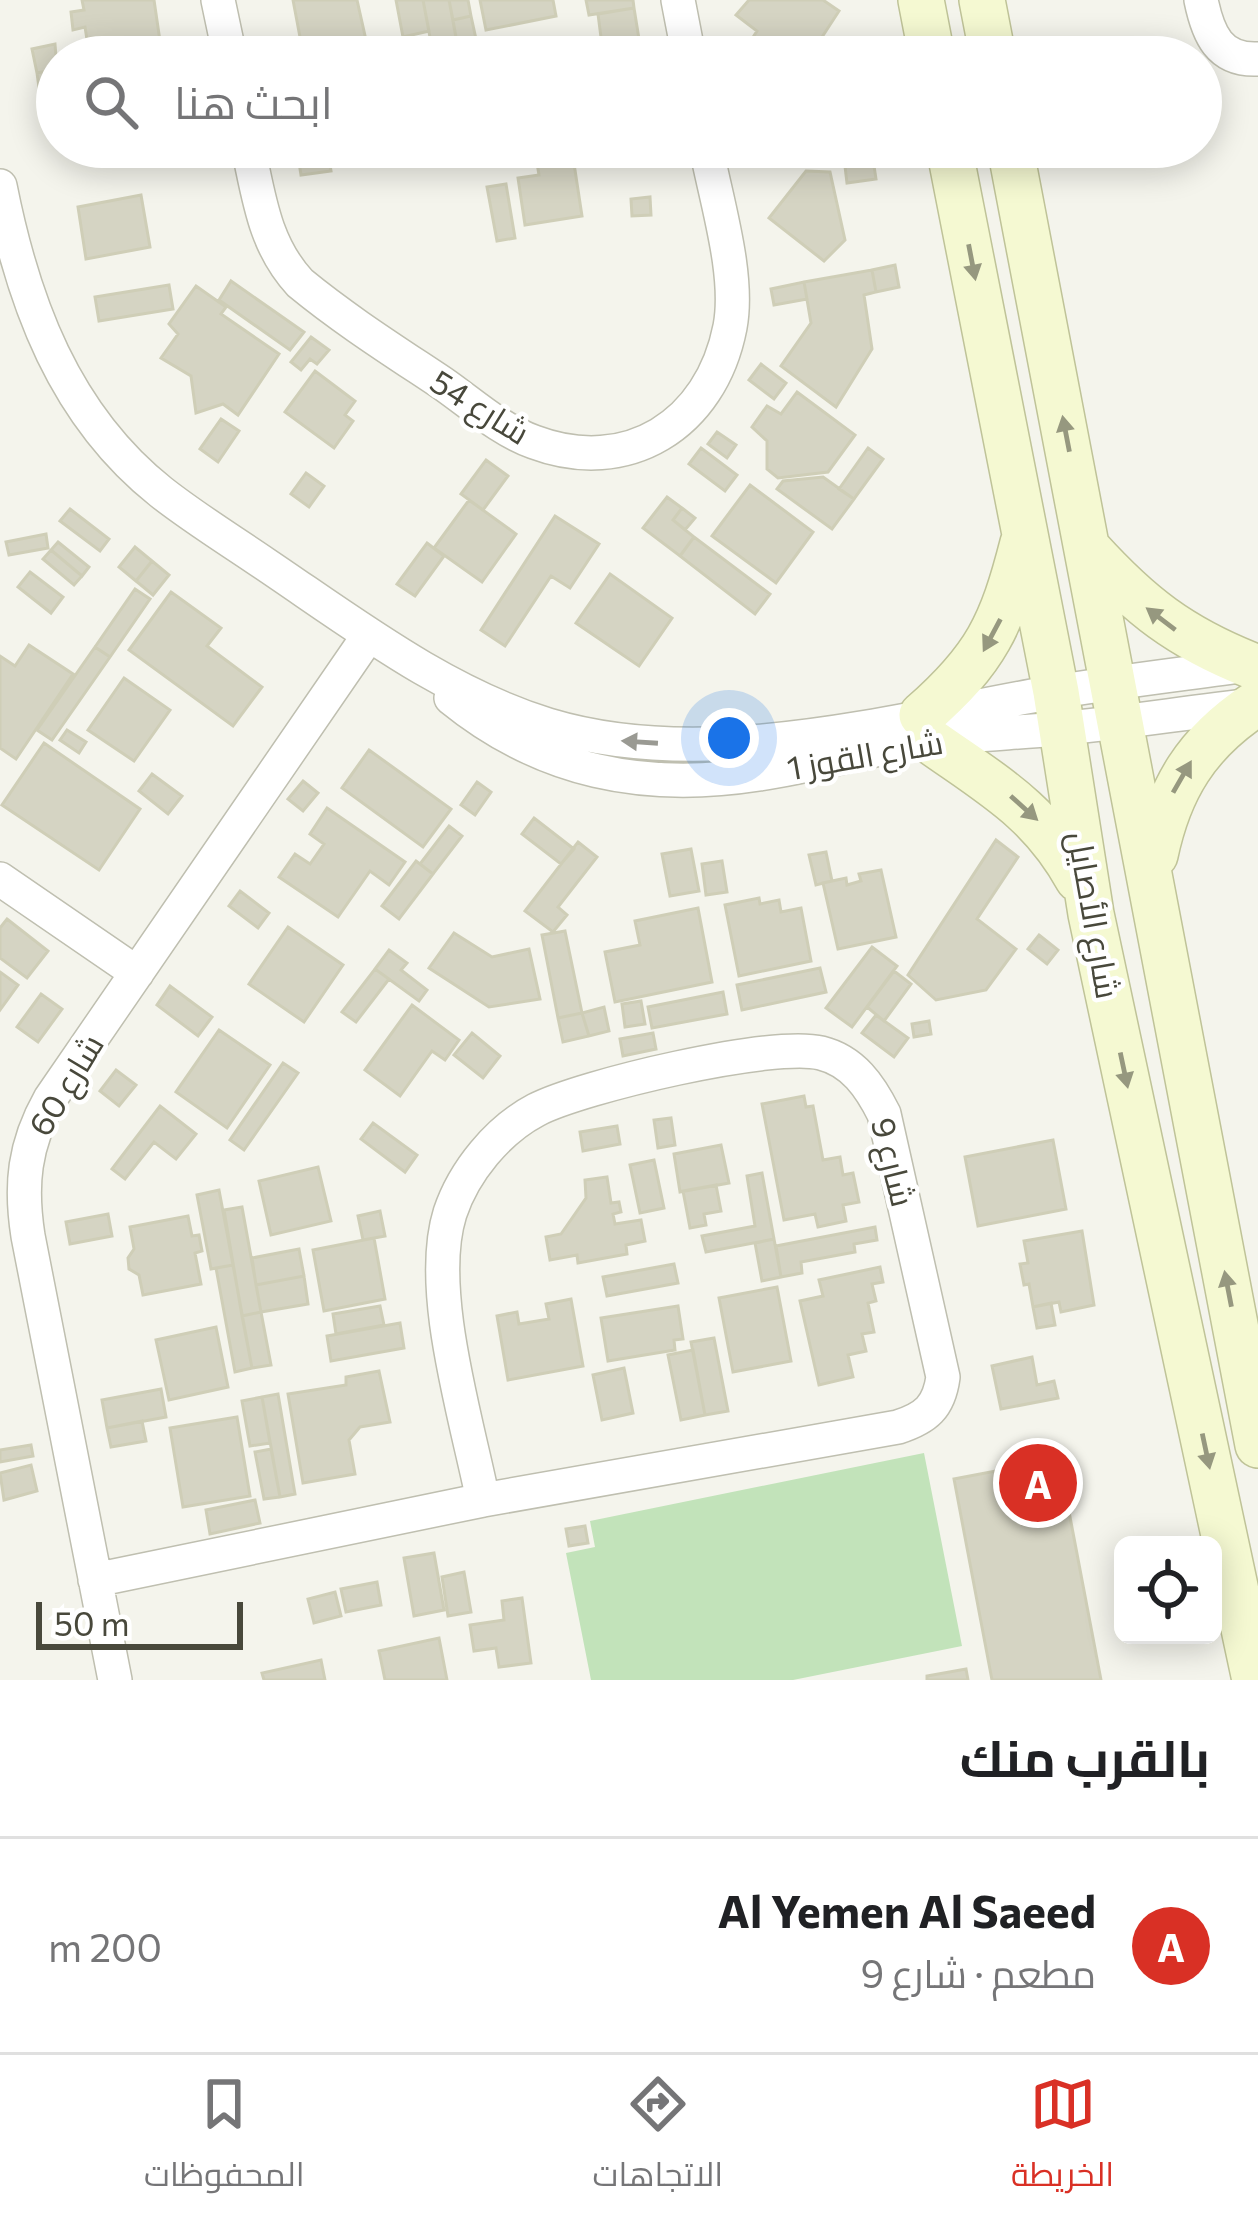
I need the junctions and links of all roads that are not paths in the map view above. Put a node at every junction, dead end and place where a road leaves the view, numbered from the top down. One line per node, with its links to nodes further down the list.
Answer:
1 (218, 0): 6 (street)
2 (678, 0): 7 (street)
3 (920, 0): 8 (main road)
4 (982, 0): 9 (main road)
5 (1201, 0): 10 (street)
6 (226, 36)
7 (684, 36)
8 (928, 36)
9 (989, 36)
10 (1212, 36)
11 (1222, 49): 12 (street)
12 (1258, 59)
13 (253, 168): 14 (street, شارع 54)
14 (710, 168)
15 (954, 168): 18 (main road, شارع الأصايل, one-way to 18)
16 (1014, 168): 19 (main road, شارع الأصايل, one-way to 16)
17 (0, 185): 20 (street, شارع القوز 1)
18 (1026, 535): 23 (main road, شارع الأصايل); 24 (main road, one-way to 24)
19 (1088, 549): 21 (main road, one-way to 19); 22 (main road, شارع الأصايل)
20 (369, 634): 24 (street, شارع القوز 1); 28 (street, شارع 60)
21 (1255, 684): 22 (street, شارع القوز 1); 25 (main road, one-way to 21)
22 (1118, 703): 23 (street, شارع القوز 1); 25 (main road, شارع الأصايل)
23 (1058, 710): 24 (street, شارع القوز 1); 27 (main road, شارع الأصايل)
24 (925, 728): 27 (main road, one-way to 27)
25 (1150, 876): 29 (main road, شارع الأصايل, one-way to 25)
26 (0, 879): 28 (street)
27 (1090, 914): 33 (main road, شارع الأصايل, one-way to 33)
28 (137, 973): 31 (street, شارع 60)
29 (1258, 1445)
30 (483, 1500): 30 (street, شارع 9); 31 (street, شارع 9)
31 (95, 1580): 32 (street, شارع 60)
32 (115, 1680)
33 (1256, 1680)

